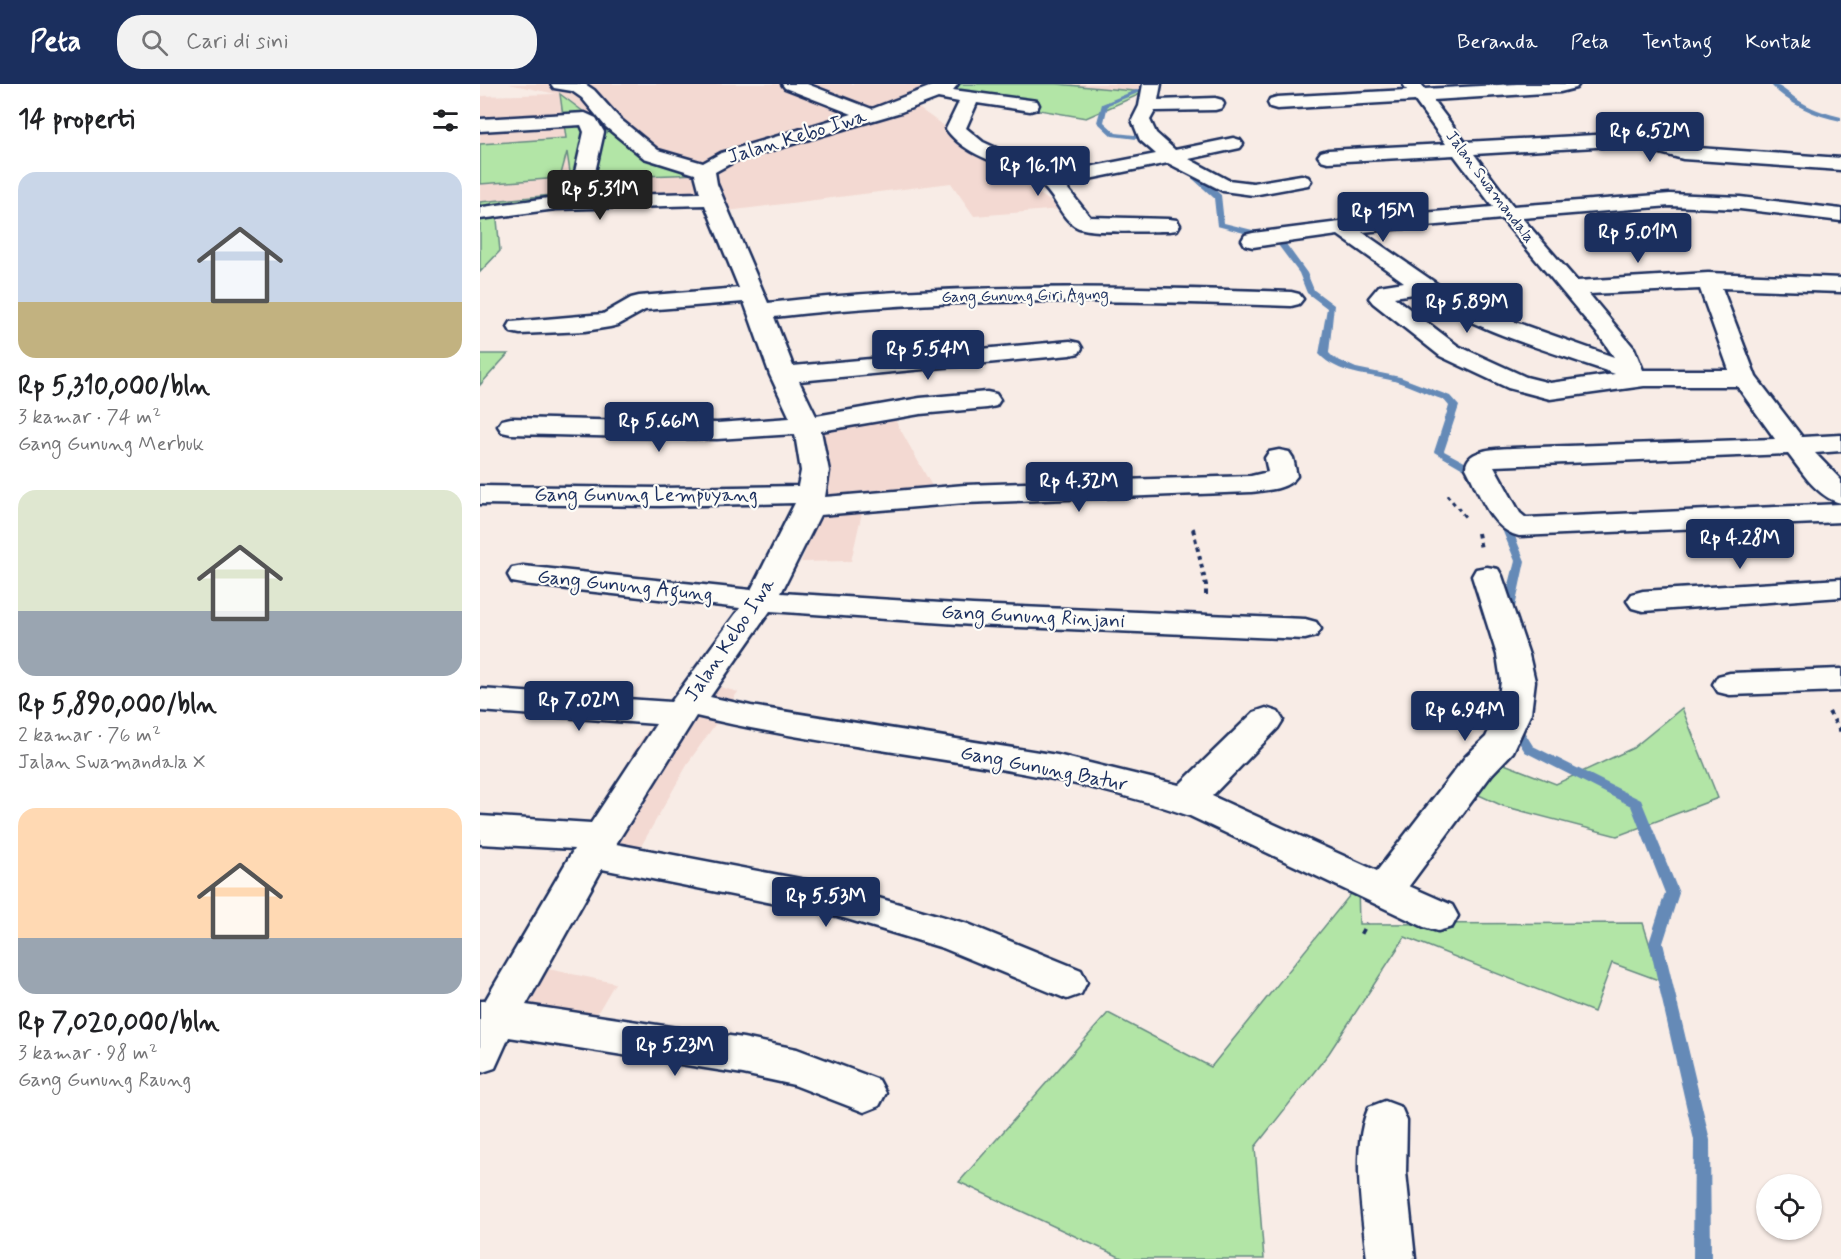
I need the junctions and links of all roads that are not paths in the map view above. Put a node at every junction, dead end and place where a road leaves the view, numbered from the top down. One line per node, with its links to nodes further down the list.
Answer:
1 (791, 84): 11 (street)
2 (1152, 84): 10 (street)
3 (1570, 84): 5 (street)
4 (573, 85): 20 (street)
5 (1416, 90): 7 (street); 14 (street, Jalan Swamandala)
6 (951, 91): 9 (street); 11 (street, Jalan Kebo Iwa); 18 (street)
7 (1276, 103)
8 (1215, 104): 10 (street)
9 (1030, 105)
10 (1148, 106): 16 (street)
11 (871, 115): 20 (street, Jalan Kebo Iwa)
12 (480, 125): 21 (street)
13 (1233, 144): 16 (street)
14 (1459, 149): 15 (street); 17 (street); 23 (street, Jalan Swamandala)
15 (1328, 156)
16 (1173, 158): 18 (street); 19 (street)
17 (1841, 164)
18 (1050, 181): 25 (street)
19 (1301, 181)
20 (708, 184): 21 (street); 22 (street); 33 (street, Jalan Kebo Iwa)
21 (581, 190): 22 (street)
22 (482, 205)
23 (1509, 213): 24 (street); 26 (street); 31 (street, Jalan Swamandala)
24 (1841, 215)
25 (1168, 225)
26 (1343, 229): 27 (street); 30 (street)
27 (1253, 240)
28 (1708, 280): 29 (street); 31 (street); 38 (street)
29 (1841, 285)
30 (1423, 286): 37 (street); 37 (street)
31 (1570, 288): 37 (street, Jalan Swamandala)
32 (1291, 299): 33 (street, Gang Gunung Giri Agung)
33 (757, 303): 34 (street, Gang Gunung Giri Agung); 36 (street, Jalan Kebo Iwa)
34 (520, 327)
35 (1070, 348): 36 (street)
36 (783, 375): 40 (street, Jalan Kebo Iwa)
37 (1631, 375): 38 (street)
38 (1744, 378): 43 (street)
39 (987, 400): 40 (street)
40 (807, 425): 41 (street); 47 (street, Jalan Kebo Iwa)
41 (512, 426)
42 (1841, 443): 43 (street)
43 (1795, 445): 45 (street); 48 (street)
44 (1279, 458): 47 (street, Gang Gunung Lempuyang)
45 (1841, 494)
46 (480, 495): 47 (street, Gang Gunung Lempuyang)
47 (810, 500): 52 (street, Jalan Kebo Iwa)
48 (1841, 513)
49 (523, 575): 52 (street, Gang Gunung Agung)
50 (1487, 576): 63 (street)
51 (1841, 588): 53 (street)
52 (761, 601): 54 (street, Gang Gunung Rinjani); 58 (street, Jalan Kebo Iwa)
53 (1643, 601)
54 (1305, 629)
55 (1841, 680): 56 (street)
56 (1730, 684)
57 (480, 700): 58 (street, Gang Gunung Batur)
58 (684, 708): 60 (street, Gang Gunung Batur); 62 (street, Jalan Kebo Iwa)
59 (1266, 720): 60 (street)
60 (1185, 801): 63 (street, Gang Gunung Batur)
61 (480, 830): 62 (street)
62 (596, 845): 65 (street); 66 (street, Jalan Kebo Iwa)
63 (1384, 890): 64 (street, Gang Gunung Batur)
64 (1438, 916)
65 (1067, 982)
66 (486, 1031): 67 (street)
67 (864, 1093)
68 (1385, 1121): 69 (street)
69 (1391, 1259)

